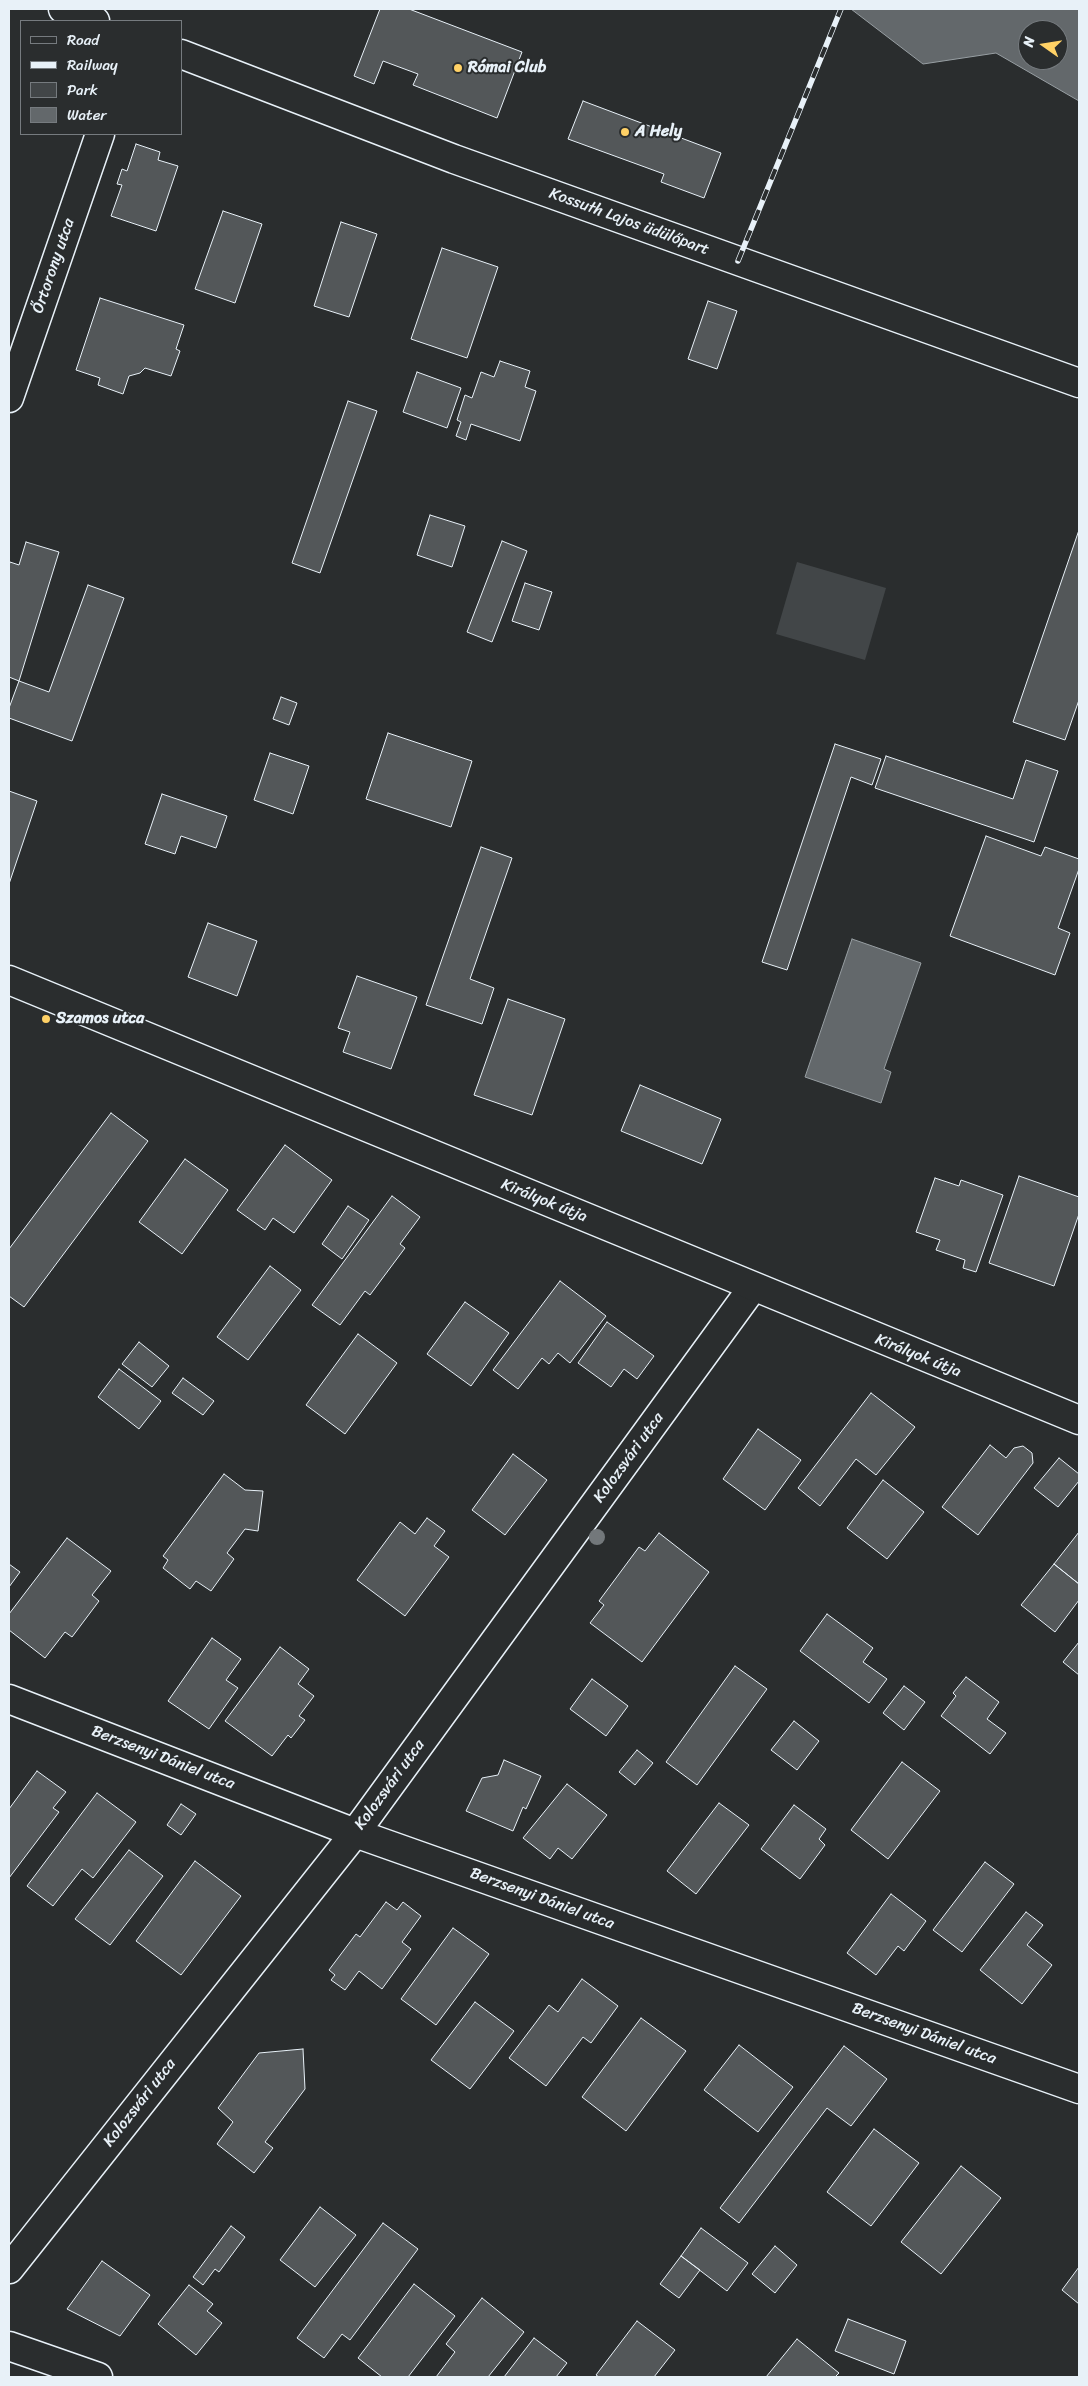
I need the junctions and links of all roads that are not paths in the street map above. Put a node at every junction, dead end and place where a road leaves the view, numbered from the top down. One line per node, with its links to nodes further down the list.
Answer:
1 (63, 9): 2 (street)
2 (92, 20)
3 (182, 54): 5 (street, Kossuth Lajos üdülőpart)
4 (100, 135): 6 (street, Őrtorony utca)
5 (1079, 383)
6 (9, 398)
7 (9, 980): 8 (street, Királyok útja)
8 (753, 1287): 9 (street, Királyok útja); 11 (street, Kolozsvári utca)
9 (1079, 1420)
10 (9, 1699): 11 (street, Berzsenyi Dániel utca)
11 (356, 1833): 12 (street, Berzsenyi Dániel utca); 13 (street, Kolozsvári utca)
12 (1079, 2089)
13 (9, 2269)
14 (9, 2346): 15 (street)
15 (98, 2377)

